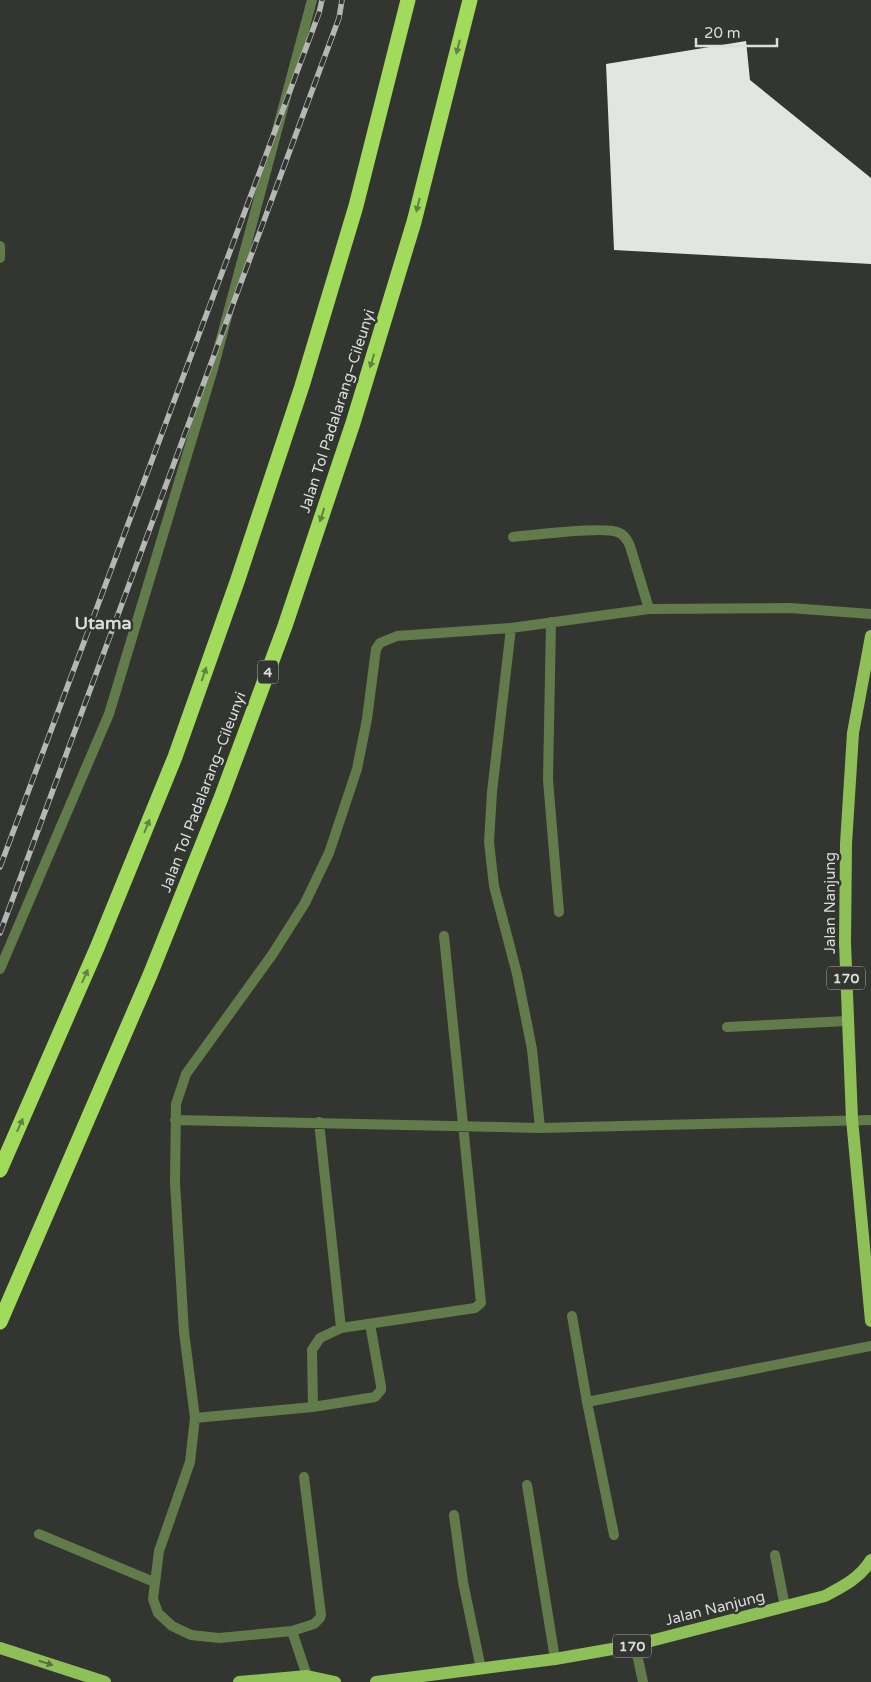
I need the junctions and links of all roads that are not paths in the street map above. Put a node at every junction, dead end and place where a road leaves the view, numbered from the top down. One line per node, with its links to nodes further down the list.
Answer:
1 (312, 0): 14 (street)
2 (408, 0): 23 (highway, one-way to 2)
3 (470, 0): 26 (highway, Jalan Tol Padalarang–Cileunyi / 4, one-way to 26)
4 (0, 246): 5 (street)
5 (0, 258)
6 (513, 537): 7 (street)
7 (649, 609): 8 (street); 9 (street)
8 (871, 614)
9 (551, 622): 10 (street); 12 (street)
10 (511, 628): 18 (street); 22 (street)
11 (871, 636): 15 (main road, Jalan Nanjung / 170)
12 (559, 912)
13 (444, 936): 21 (street)
14 (0, 969)
15 (847, 1020): 16 (street); 17 (main road, Jalan Nanjung / 170)
16 (726, 1027)
17 (852, 1119): 19 (street); 22 (street); 25 (main road, Jalan Nanjung / 170)
18 (175, 1120): 20 (street); 32 (street)
19 (871, 1120)
20 (319, 1122): 21 (street); 28 (street)
21 (462, 1127): 22 (street); 27 (street)
22 (540, 1128)
23 (0, 1170)
24 (572, 1316): 30 (street)
25 (871, 1321)
26 (0, 1322)
27 (370, 1324): 28 (street); 31 (street)
28 (341, 1328): 31 (street)
29 (871, 1346): 30 (street)
30 (587, 1402): 37 (street)
31 (313, 1407): 32 (street)
32 (195, 1418): 40 (street)
33 (304, 1477): 42 (street)
34 (527, 1485): 45 (street)
35 (454, 1515): 46 (street)
36 (39, 1534): 40 (street)
37 (614, 1535)
38 (775, 1555): 41 (street)
39 (871, 1560): 41 (main road, Jalan Nanjung / 170)
40 (154, 1582): 42 (street)
41 (785, 1607): 43 (main road, Jalan Nanjung / 170)
42 (292, 1631): 47 (street)
43 (635, 1645): 45 (main road, Jalan Nanjung / 170); 52 (street)
44 (0, 1648): 48 (main road, one-way to 48)
45 (555, 1659): 46 (main road, Jalan Nanjung / 170)
46 (481, 1669): 51 (main road, Jalan Nanjung / 170)
47 (307, 1676): 49 (main road); 50 (main road)
48 (105, 1682)
49 (239, 1682)
50 (335, 1682)
51 (376, 1682)
52 (643, 1682)

